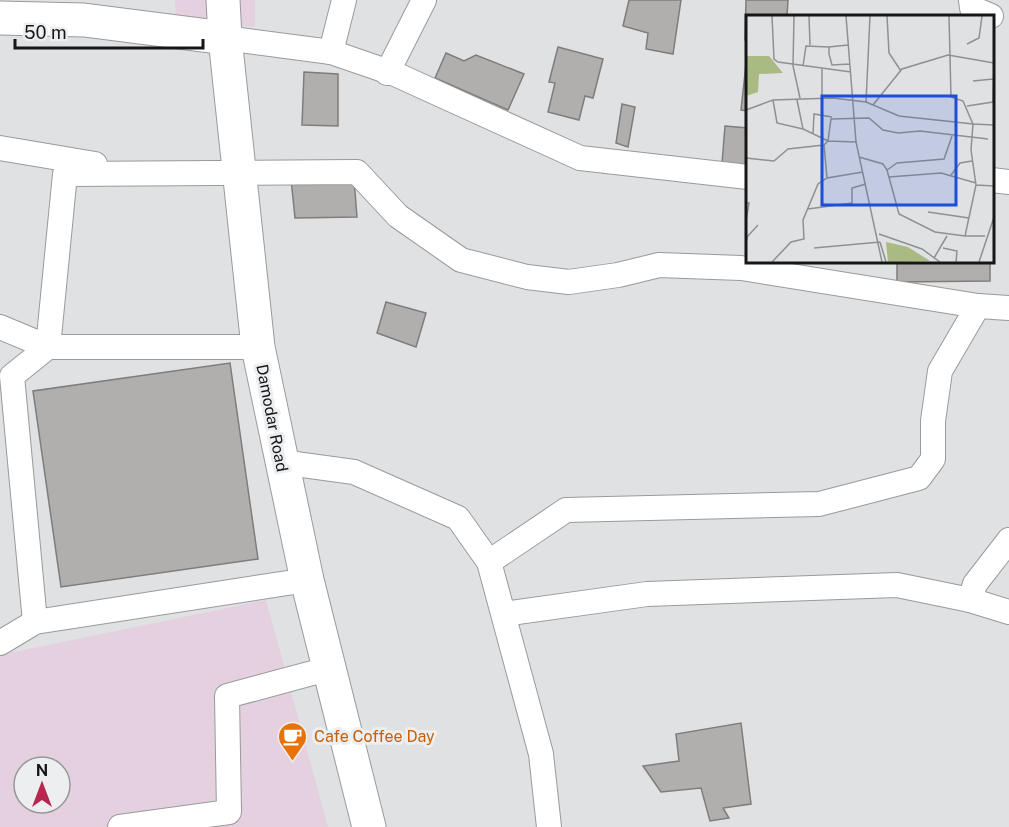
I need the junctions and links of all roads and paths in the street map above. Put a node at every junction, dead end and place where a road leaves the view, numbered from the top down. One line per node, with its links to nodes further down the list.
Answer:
1 (223, 0): 9 (street, Damodar Road)
2 (344, 0): 10 (street)
3 (424, 0): 11 (street)
4 (971, 0): 5 (street)
5 (988, 15)
6 (0, 18): 9 (street)
7 (994, 18): 8 (street)
8 (1009, 24)
9 (225, 38): 10 (street); 13 (street, Damodar Road)
10 (331, 52): 11 (street)
11 (387, 73): 15 (street)
12 (0, 148): 14 (street)
13 (240, 171): 14 (street); 18 (street); 22 (street, Damodar Road)
14 (116, 174): 21 (street)
15 (746, 177)
16 (994, 180): 17 (street)
17 (1009, 182)
18 (978, 306): 19 (street); 26 (street)
19 (1009, 308)
20 (0, 327): 21 (street)
21 (48, 346): 22 (street); 23 (street)
22 (258, 347): 24 (street, Damodar Road)
23 (6, 378): 31 (street)
24 (281, 462): 26 (street); 27 (street, Damodar Road)
25 (1009, 540): 28 (street)
26 (489, 562): 30 (street)
27 (307, 580): 31 (street); 33 (street, Damodar Road)
28 (970, 600): 29 (street); 30 (street)
29 (1009, 612)
30 (504, 614): 36 (street)
31 (35, 622): 32 (street)
32 (0, 643)
33 (331, 668): 34 (street); 35 (street, Damodar Road)
34 (120, 827)
35 (369, 827)
36 (549, 827)

